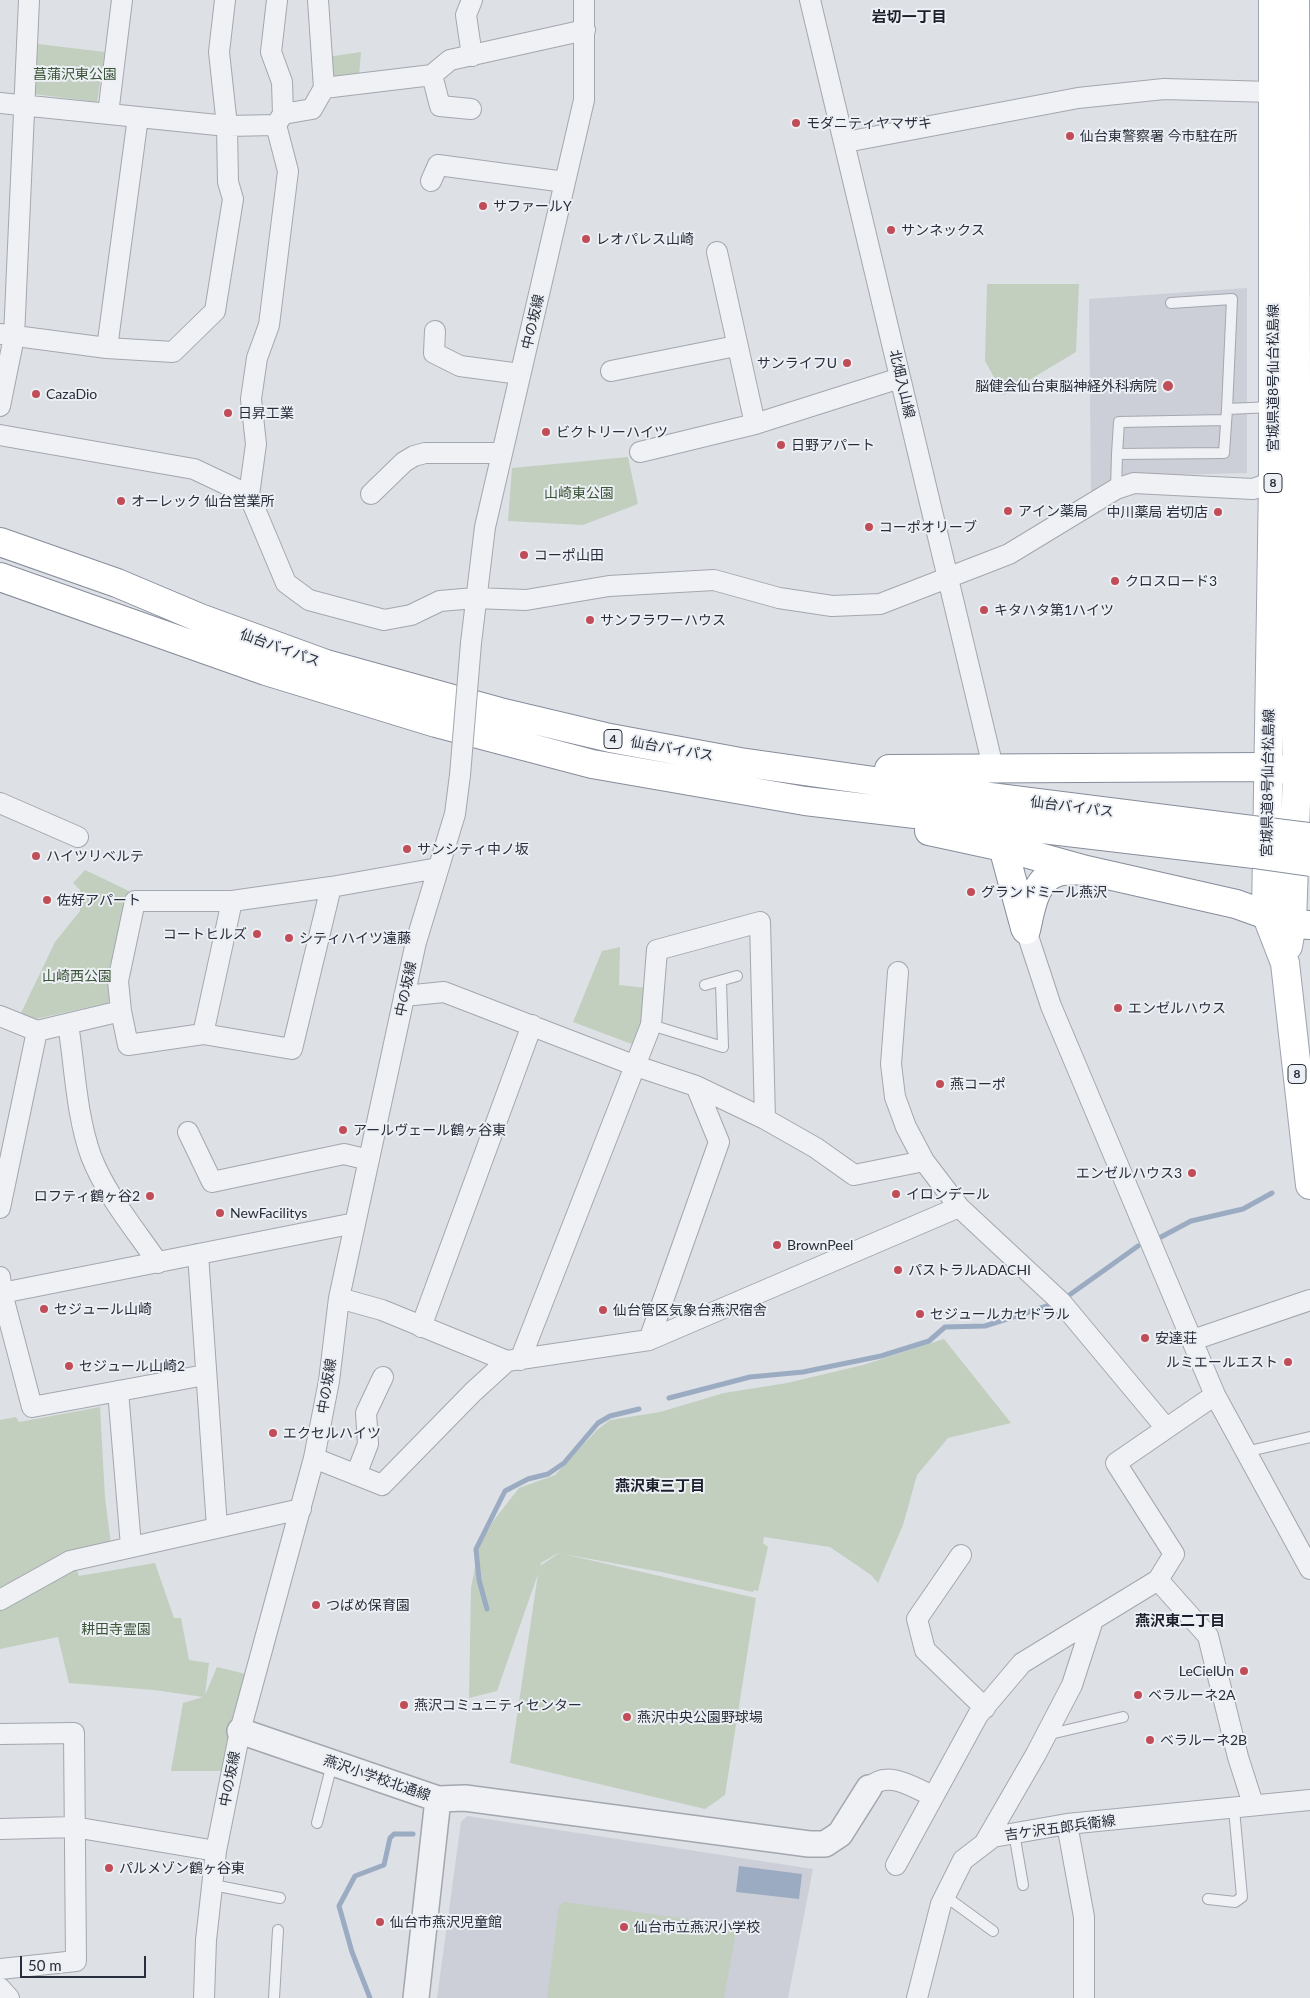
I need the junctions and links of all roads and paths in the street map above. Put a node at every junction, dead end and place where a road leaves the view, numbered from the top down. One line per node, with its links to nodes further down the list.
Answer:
1 (28, 0): 17 (street)
2 (122, 0): 19 (street)
3 (225, 0): 22 (street)
4 (277, 0): 21 (street)
5 (318, 0): 14 (street)
6 (472, 0): 12 (street)
7 (584, 0): 11 (street, 中の坂線)
8 (810, 0): 23 (street, 北畑入山線)
9 (1273, 0): 15 (main road, 宮城県道8号仙台松島線 / 8)
10 (1295, 0): 44 (main road, 宮城県道8号仙台松島線 / 8)
11 (585, 30): 12 (street); 25 (street, 中の坂線)
12 (472, 56): 13 (street)
13 (432, 75): 14 (street); 18 (street)
14 (324, 88): 21 (street)
15 (1272, 92): 23 (street); 36 (main road, 宮城県道8号仙台松島線 / 8)
16 (0, 103): 17 (street)
17 (22, 105): 19 (street); 29 (street)
18 (471, 108)
19 (108, 114): 20 (street)
20 (138, 117): 22 (street); 31 (street)
21 (280, 119): 22 (street); 46 (street)
22 (227, 126): 31 (street)
23 (846, 142): 34 (street, 北畑入山線)
24 (431, 181): 25 (street)
25 (565, 182): 33 (street, 中の坂線)
26 (717, 252): 30 (street)
27 (1171, 303): 37 (lane)
28 (435, 330): 33 (street)
29 (7, 336): 31 (street); 35 (street)
30 (736, 346): 32 (street); 39 (street)
31 (107, 348)
32 (611, 371)
33 (520, 374): 41 (street, 中の坂線)
34 (900, 378): 39 (street); 50 (street, 北畑入山線)
35 (0, 406)
36 (1272, 407): 37 (lane); 44 (main road, 宮城県道8号仙台松島線 / 8)
37 (1227, 409): 38 (lane)
38 (1226, 420): 43 (lane); 43 (lane)
39 (754, 424): 42 (street)
40 (0, 435): 46 (street)
41 (502, 452): 47 (street); 51 (street, 中の坂線)
42 (640, 452)
43 (1117, 454): 45 (lane)
44 (1285, 482): 45 (street); 53 (main road, 宮城県道8号仙台松島線 / 8); 55 (main road, 宮城県道8号仙台松島線 / 8)
45 (1116, 489): 50 (street)
46 (249, 494): 51 (street)
47 (371, 494)
48 (0, 542): 54 (main road, 仙台バイパス / 4)
49 (0, 577): 56 (main road, 仙台バイパス / 4)
50 (949, 577): 51 (street); 52 (street, 北畑入山線)
51 (475, 598): 63 (street, 中の坂線, bridge)
52 (993, 767): 53 (main road); 54 (main road)
53 (1268, 767): 55 (main road); 67 (main road, 宮城県道8号仙台松島線 / 8)
54 (813, 770): 60 (main road, 仙台バイパス / 4)
55 (1304, 773): 68 (main road, 宮城県道8号仙台松島線 / 8)
56 (805, 801): 60 (main road, 仙台バイパス / 4); 61 (main road)
57 (0, 803): 58 (street)
58 (78, 837)
59 (1310, 837): 60 (main road, 仙台バイパス / 4, bridge)
60 (1253, 842): 62 (main road, 仙台バイパス / 4, bridge)
61 (1003, 847): 64 (main road); 69 (main road)
62 (1310, 862)
63 (438, 868): 65 (street); 75 (street, 中の坂線)
64 (1086, 870): 67 (main road); 69 (main road)
65 (331, 887): 66 (street); 82 (street)
66 (232, 901): 76 (street); 82 (street)
67 (1266, 914): 68 (main road); 70 (main road, 宮城県道8号仙台松島線 / 8)
68 (1301, 925): 70 (main road, 宮城県道8号仙台松島線 / 8)
69 (1026, 930): 100 (street)
70 (1285, 963): 89 (main road, 宮城県道8号仙台松島線 / 8)
71 (898, 972): 88 (street)
72 (737, 976): 73 (lane)
73 (721, 982): 74 (lane); 80 (lane)
74 (705, 985)
75 (404, 996): 79 (street); 87 (street, 中の坂線)
76 (121, 1011): 78 (street); 82 (street)
77 (0, 1016): 81 (street)
78 (68, 1024): 81 (street); 94 (street)
79 (532, 1025): 83 (street); 98 (street)
80 (651, 1026): 83 (street); 85 (street)
81 (37, 1031): 91 (street)
82 (203, 1034)
83 (636, 1066): 84 (street); 101 (street)
84 (696, 1086): 85 (street); 99 (street)
85 (765, 1119): 88 (street)
86 (187, 1132): 87 (street)
87 (369, 1160): 92 (street, 中の坂線)
88 (924, 1161): 90 (street)
89 (1310, 1185)
90 (959, 1207): 99 (street); 106 (street)
91 (0, 1208)
92 (355, 1224): 93 (street); 96 (street, 中の坂線)
93 (198, 1254): 94 (street); 102 (street)
94 (158, 1263): 95 (street)
95 (1, 1285): 104 (street)
96 (339, 1298): 98 (street); 109 (street, 中の坂線)
97 (1310, 1300): 100 (street)
98 (421, 1327): 101 (street)
99 (649, 1340): 101 (street)
100 (1193, 1340): 105 (street)
101 (513, 1361): 110 (street)
102 (205, 1375): 104 (street); 112 (street)
103 (383, 1376): 110 (street)
104 (118, 1391): 113 (street)
105 (1215, 1395): 106 (street); 108 (street)
106 (1166, 1428): 116 (street)
107 (1310, 1437): 108 (lane)
108 (1245, 1452): 115 (street)
109 (314, 1458): 110 (street); 111 (street, 中の坂線)
110 (356, 1475)
111 (301, 1509): 112 (street); 121 (street, 中の坂線)
112 (217, 1527): 113 (street)
113 (131, 1546): 117 (street)
114 (960, 1555): 119 (street)
115 (1310, 1568)
116 (1158, 1580): 118 (street); 129 (street)
117 (0, 1600)
118 (1093, 1620): 119 (street); 123 (street)
119 (985, 1708): 126 (street)
120 (1123, 1717): 123 (lane)
121 (240, 1732): 124 (street, 燕沢小学校北通線); 136 (street, 中の坂線)
122 (0, 1734): 132 (street)
123 (1046, 1735): 135 (street)
124 (332, 1763): 127 (street, 燕沢小学校北通線); 130 (lane)
125 (869, 1788): 126 (street); 127 (street)
126 (933, 1796): 137 (street)
127 (438, 1800): 150 (street, 燕沢小学校北通線)
128 (1310, 1800): 129 (street, 吉ケ沢五郎兵衛線)
129 (1244, 1806): 131 (street, 吉ケ沢五郎兵衛線); 142 (lane)
130 (317, 1823)
131 (1068, 1824): 134 (street, 吉ケ沢五郎兵衛線); 152 (street)
132 (74, 1827): 133 (street); 136 (street); 145 (street)
133 (0, 1829)
134 (1014, 1833): 135 (street, 吉ケ沢五郎兵衛線); 139 (lane)
135 (984, 1844): 140 (street, 吉ケ沢五郎兵衛線)
136 (216, 1851): 138 (street, 中の坂線)
137 (896, 1865)
138 (213, 1885): 141 (lane); 148 (street, 中の坂線)
139 (1023, 1885)
140 (945, 1896): 144 (lane); 151 (street, 吉ケ沢五郎兵衛線)
141 (280, 1898)
142 (1208, 1899)
143 (278, 1930): 149 (lane)
144 (993, 1931)
145 (0, 1969)
146 (0, 1988): 147 (street)
147 (8, 1998)
148 (204, 1998)
149 (274, 1998)
150 (416, 1998)
151 (917, 1998)
152 (1084, 1998)

